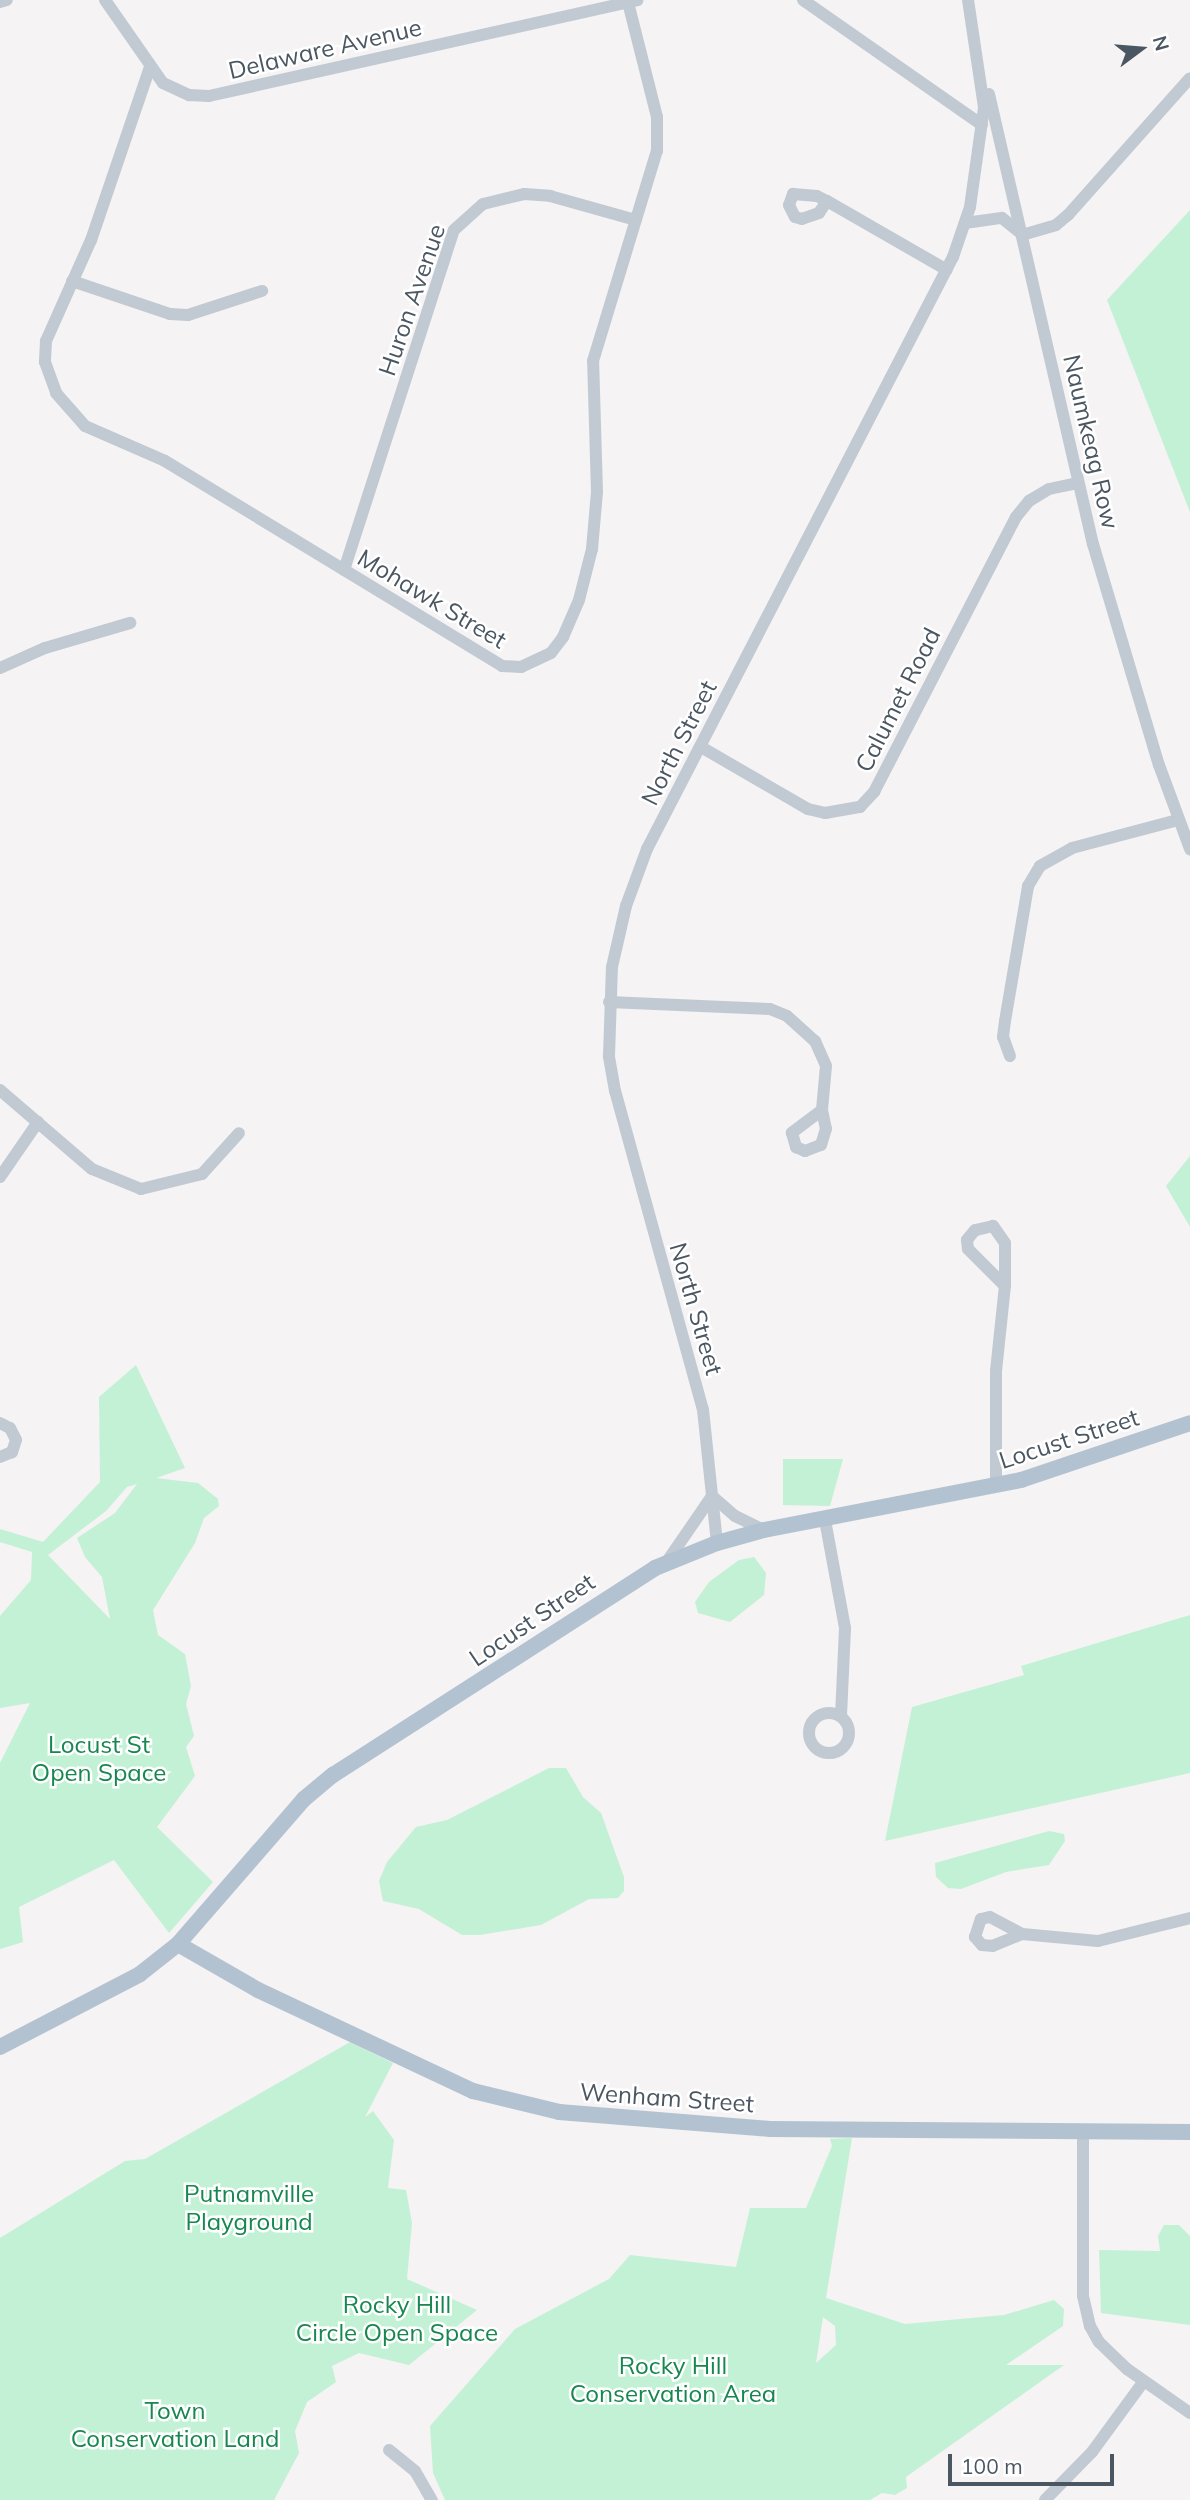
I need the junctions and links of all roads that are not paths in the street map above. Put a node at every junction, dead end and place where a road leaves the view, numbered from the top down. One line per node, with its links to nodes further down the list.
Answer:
1 (7, 0): 6 (street)
2 (105, 0): 8 (street, Delaware Avenue)
3 (803, 0): 10 (street)
4 (968, 0): 7 (street, North Street)
5 (633, 1): 8 (street, Delaware Avenue); 12 (street, Mohawk Street)
6 (0, 2)
7 (976, 39): 10 (street, North Street); 14 (street, Naumkeag Row)
8 (150, 66): 16 (street, Mohawk Street)
9 (1190, 78): 14 (street)
10 (982, 125): 13 (street, North Street)
11 (827, 201): 15 (street)
12 (636, 220): 19 (street, Huron Avenue); 19 (street, Mohawk Street)
13 (965, 223): 14 (street); 15 (street, North Street)
14 (1022, 235): 18 (street, Naumkeag Row)
15 (947, 270): 22 (street, North Street)
16 (72, 281): 17 (street); 19 (street, Mohawk Street)
17 (261, 290)
18 (1078, 483): 22 (street, Calumet Road); 23 (street, Naumkeag Row)
19 (344, 570)
20 (130, 623): 21 (street)
21 (0, 668)
22 (701, 747): 25 (street, North Street)
23 (1178, 820): 24 (street, Naumkeag Row); 26 (street)
24 (1190, 849)
25 (609, 1002): 28 (street); 37 (street, North Street)
26 (1010, 1056)
27 (0, 1090): 29 (street)
28 (822, 1110)
29 (38, 1122): 30 (street); 31 (street)
30 (239, 1133)
31 (0, 1177)
32 (1005, 1286): 32 (street); 36 (street)
33 (0, 1423): 35 (street)
34 (1190, 1423): 36 (main road, Locust Street)
35 (0, 1457)
36 (996, 1486): 38 (main road, Locust Street)
37 (712, 1496): 39 (street); 40 (street, North Street); 41 (street)
38 (825, 1520): 39 (main road, Locust Street); 42 (street)
39 (764, 1530): 40 (main road, Locust Street)
40 (717, 1542): 41 (main road, Locust Street)
41 (666, 1563): 45 (main road, Locust Street)
42 (841, 1716)
43 (1190, 1919): 44 (street)
44 (1022, 1934)
45 (178, 1944): 46 (main road, Locust Street); 48 (main road, Wenham Street)
46 (0, 2047)
47 (1190, 2132): 48 (main road, Wenham Street)
48 (1083, 2134): 49 (street)
49 (1144, 2381): 50 (street); 53 (street)
50 (1190, 2413)
51 (389, 2450): 52 (street)
52 (432, 2500)
53 (1045, 2500)

